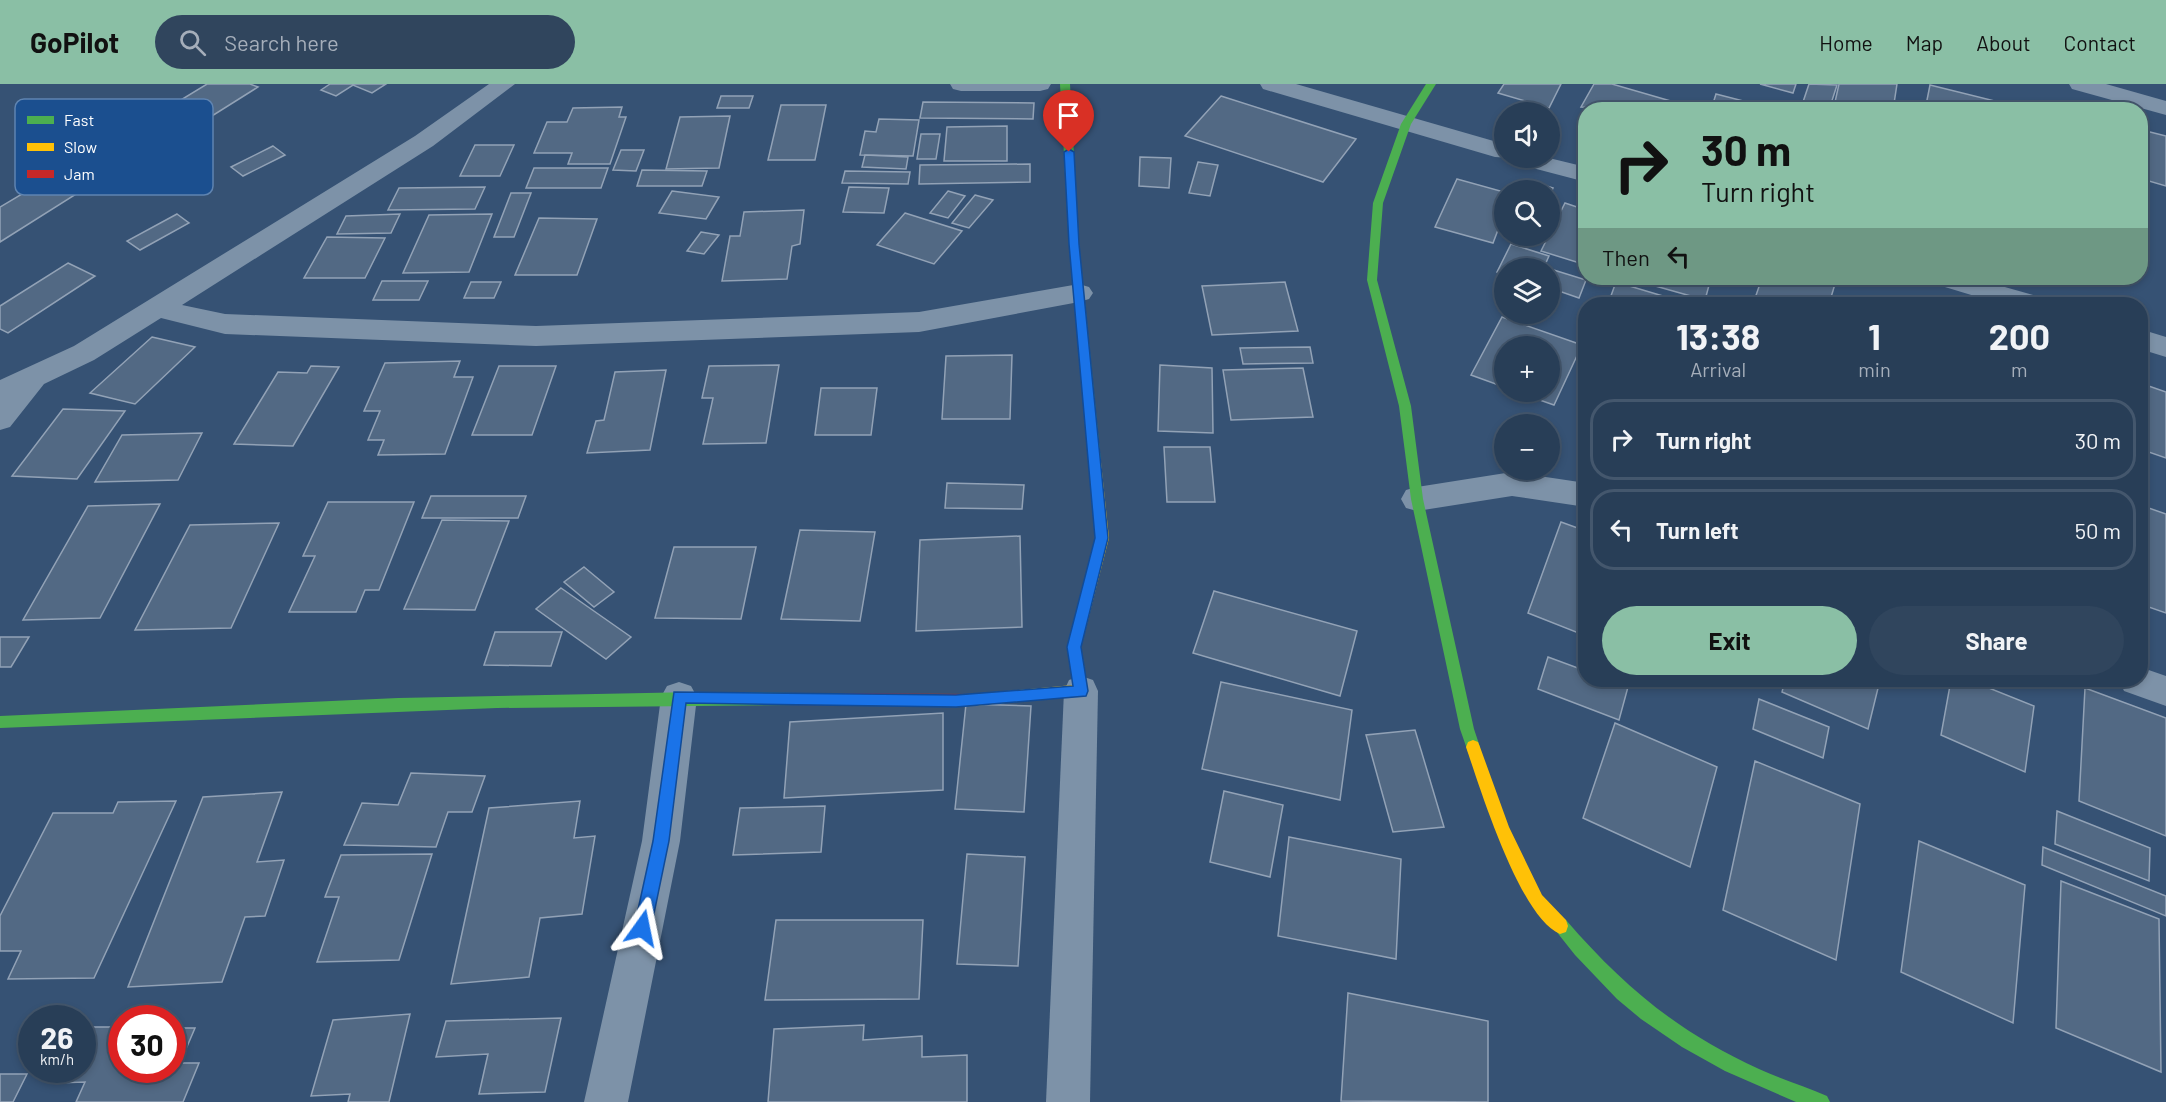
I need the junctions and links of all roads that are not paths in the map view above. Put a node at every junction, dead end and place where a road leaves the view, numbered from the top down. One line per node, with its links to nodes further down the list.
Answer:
1 (504, 84): 18 (street)
2 (961, 84): 3 (street)
3 (1040, 84)
4 (1065, 84): 16 (street)
5 (1271, 84): 11 (street)
6 (1431, 84): 11 (street)
7 (2080, 84): 8 (street)
8 (2144, 102)
9 (2148, 103): 10 (street)
10 (2166, 108)
11 (1406, 124): 12 (street); 25 (street)
12 (1494, 149)
13 (1560, 168): 14 (street)
14 (1578, 173)
15 (1967, 285): 17 (street)
16 (1079, 293): 18 (street); 27 (street)
17 (2007, 297)
18 (157, 308): 21 (street)
19 (2148, 341): 20 (street)
20 (2166, 347)
21 (36, 375): 22 (street); 23 (street)
22 (0, 392)
23 (0, 419)
24 (1578, 494): 25 (street)
25 (1417, 499): 33 (street)
26 (2148, 684): 28 (street)
27 (1081, 691): 29 (street); 32 (street)
28 (2166, 691)
29 (680, 697): 30 (street); 31 (street)
30 (0, 722)
31 (606, 1102)
32 (1068, 1102)
33 (1821, 1102)

